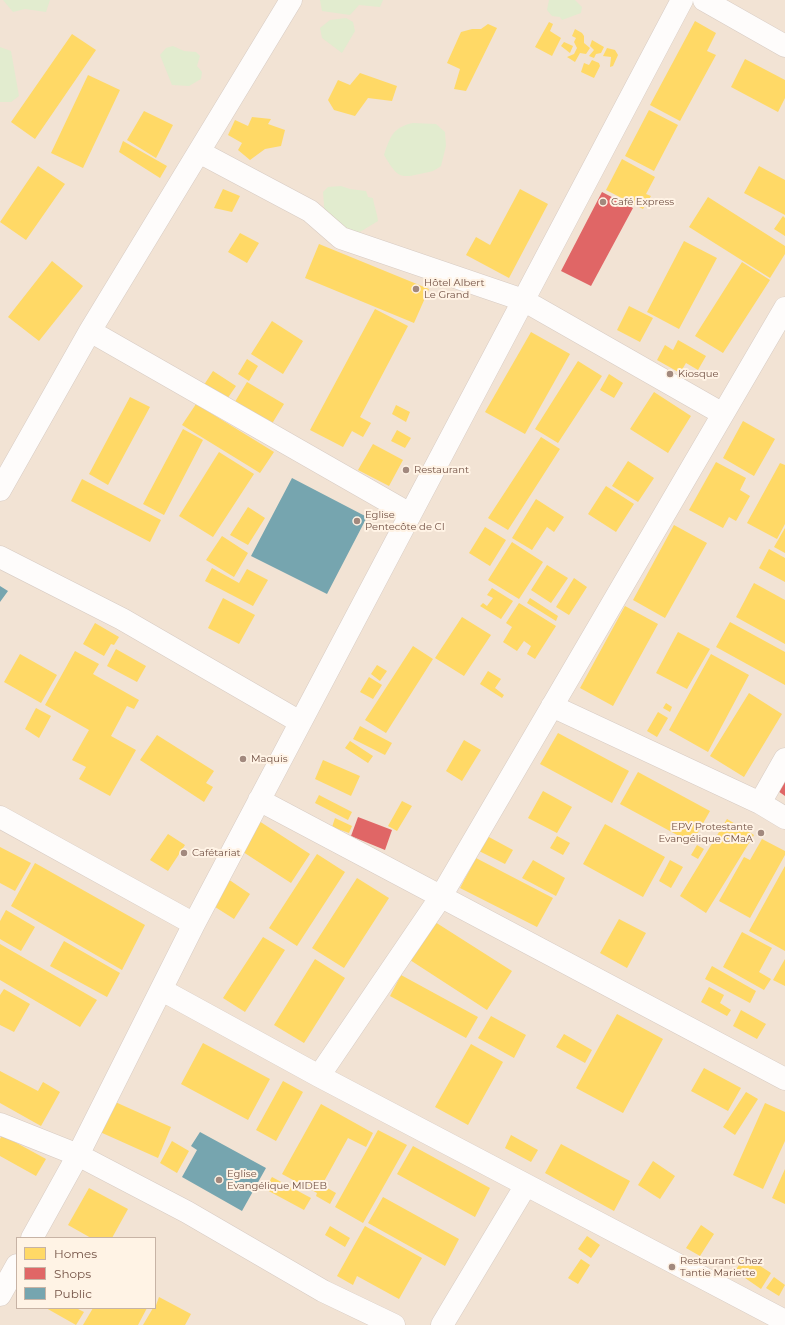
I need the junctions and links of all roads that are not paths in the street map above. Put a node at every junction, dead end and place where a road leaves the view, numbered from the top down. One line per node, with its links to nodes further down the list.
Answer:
1 (291, 0): 5 (street)
2 (682, 0): 6 (street)
3 (704, 0): 4 (street)
4 (785, 46)
5 (199, 152): 6 (street); 8 (street)
6 (523, 300): 9 (street); 11 (street)
7 (785, 310): 9 (street)
8 (90, 331): 10 (street); 11 (street)
9 (723, 414): 13 (street)
10 (0, 490)
11 (410, 514): 14 (street)
12 (0, 557): 14 (street)
13 (552, 706): 17 (street); 20 (street)
14 (300, 722): 16 (street)
15 (785, 759): 17 (street)
16 (259, 800): 20 (street); 21 (street)
17 (760, 803): 19 (street)
18 (0, 817): 21 (street)
19 (785, 818)
20 (440, 898): 23 (street); 24 (street)
21 (194, 924): 22 (street)
22 (162, 990): 23 (street); 26 (street)
23 (319, 1076): 27 (street)
24 (785, 1079)
25 (0, 1124): 26 (street)
26 (78, 1155): 28 (street); 32 (street)
27 (526, 1185): 31 (street); 33 (street)
28 (33, 1237)
29 (16, 1267): 30 (street)
30 (0, 1295)
31 (785, 1321)
32 (394, 1325)
33 (442, 1325)

